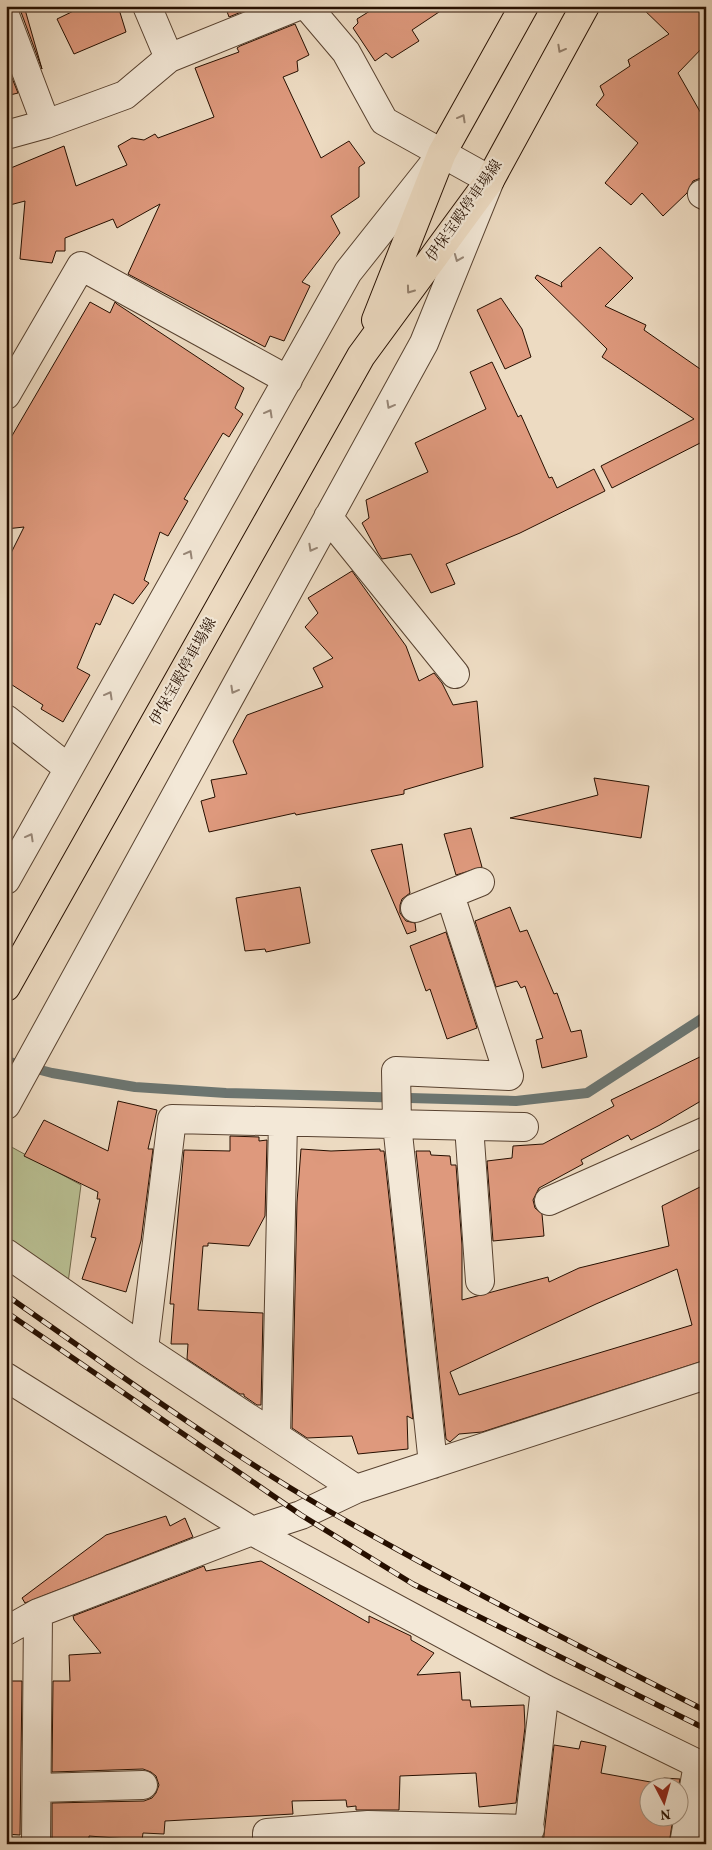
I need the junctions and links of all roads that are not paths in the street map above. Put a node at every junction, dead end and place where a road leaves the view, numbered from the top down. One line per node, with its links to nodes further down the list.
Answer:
1 (147, 6): 7 (street)
2 (298, 6): 7 (street)
3 (306, 6): 10 (street)
4 (524, 6): 10 (main road, 伊保宝殿停車場線, one-way to 4)
5 (585, 6): 11 (main road, 伊保宝殿停車場線, one-way to 11)
6 (6, 18): 8 (street)
7 (169, 58): 8 (street)
8 (46, 124): 9 (street)
9 (6, 135)
10 (442, 154): 11 (street); 12 (main road, 伊保宝殿停車場線); 13 (street)
11 (490, 180): 12 (main road, 伊保宝殿停車場線, one-way to 12); 15 (street, one-way to 15)
12 (362, 356): 23 (main road, 伊保宝殿停車場線)
13 (288, 380): 14 (street); 18 (street, one-way to 13)
14 (6, 395)
15 (328, 517): 16 (street); 24 (street, one-way to 24)
16 (455, 674)
17 (6, 719): 18 (street)
18 (68, 768): 19 (street, one-way to 18)
19 (6, 880)
20 (480, 882): 21 (street)
21 (450, 895): 22 (street); 26 (street)
22 (415, 908)
23 (6, 987)
24 (6, 1105)
25 (283, 1122): 26 (street); 33 (street); 36 (street)
26 (397, 1124): 27 (street); 37 (street)
27 (469, 1126): 28 (street); 32 (street)
28 (524, 1127)
29 (706, 1131): 30 (street)
30 (549, 1201)
31 (6, 1253): 33 (street)
32 (480, 1281)
33 (144, 1349): 36 (street)
34 (706, 1375): 37 (street)
35 (6, 1376): 39 (street)
36 (276, 1436): 38 (street)
37 (433, 1464): 38 (street)
38 (356, 1489): 39 (street)
39 (252, 1531): 40 (street); 42 (street)
40 (38, 1613): 41 (street); 45 (street)
41 (6, 1631)
42 (545, 1688): 43 (street); 46 (street)
43 (702, 1766): 49 (street)
44 (143, 1785): 45 (street)
45 (38, 1788): 47 (street)
46 (528, 1837): 48 (street)
47 (36, 1844)
48 (267, 1844)
49 (684, 1844)

